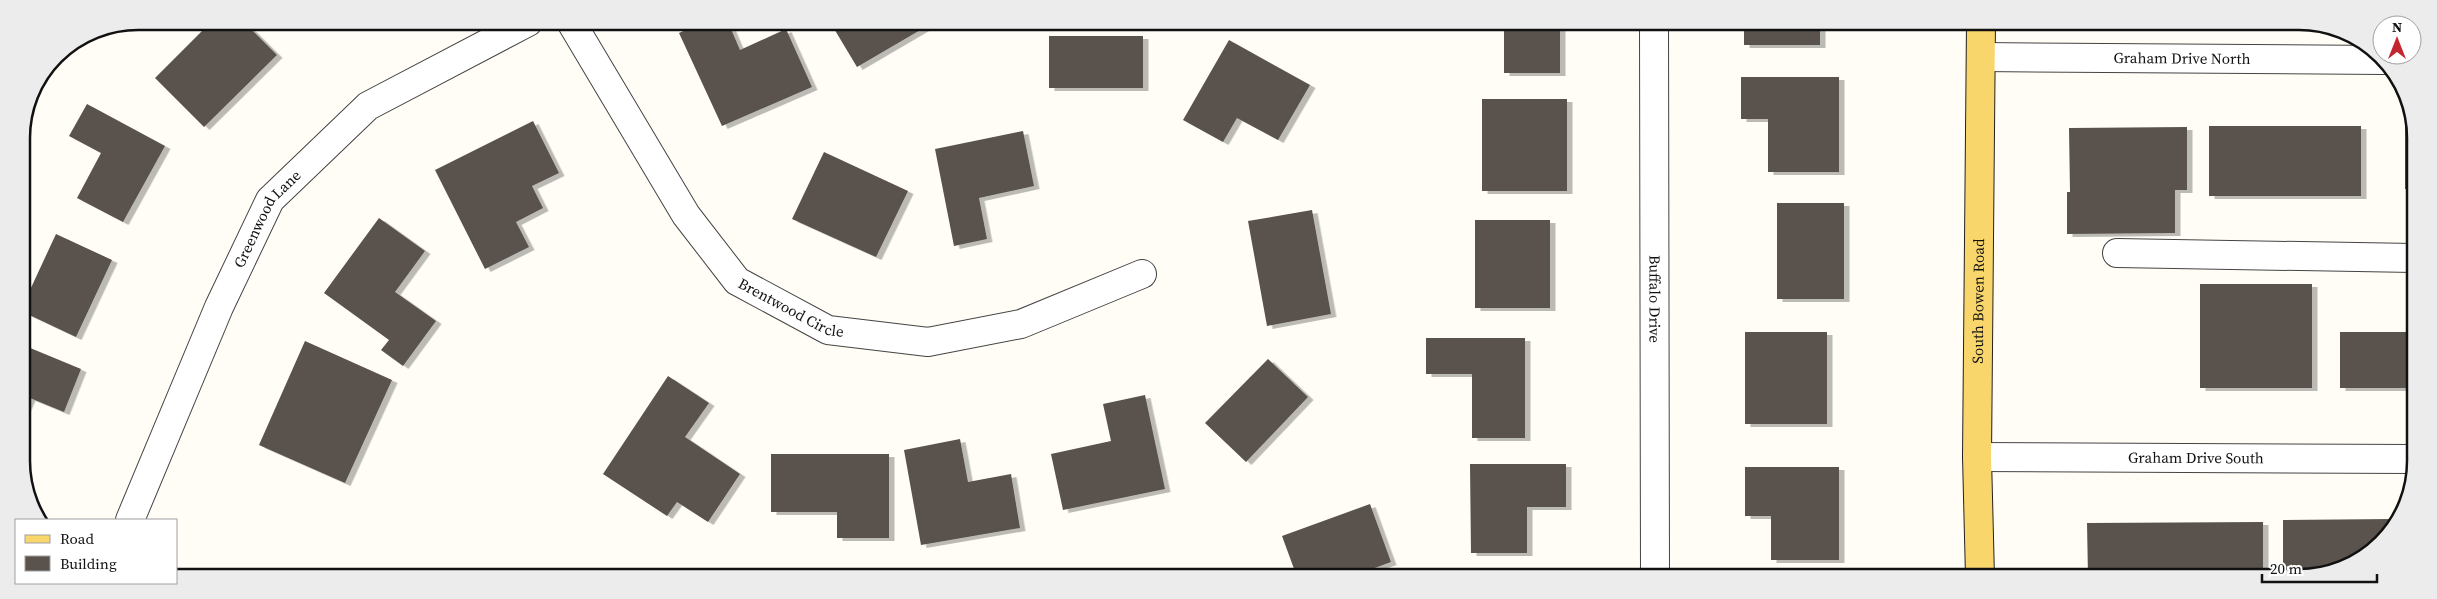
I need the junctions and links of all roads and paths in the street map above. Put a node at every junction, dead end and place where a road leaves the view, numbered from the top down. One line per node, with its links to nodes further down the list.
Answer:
1 (513, 30): 12 (street, Greenwood Lane)
2 (576, 30): 9 (street, Brentwood Circle)
3 (1654, 30): 13 (street, Buffalo Drive)
4 (1982, 30): 5 (main road, South Bowen Road)
5 (1981, 57): 6 (street, Graham Drive North); 10 (main road, South Bowen Road)
6 (2372, 60)
7 (2117, 253): 8 (street)
8 (2407, 258)
9 (1142, 274)
10 (1977, 457): 11 (street, Graham Drive South); 14 (main road, South Bowen Road)
11 (2407, 459)
12 (130, 519)
13 (1655, 569)
14 (1980, 569)

